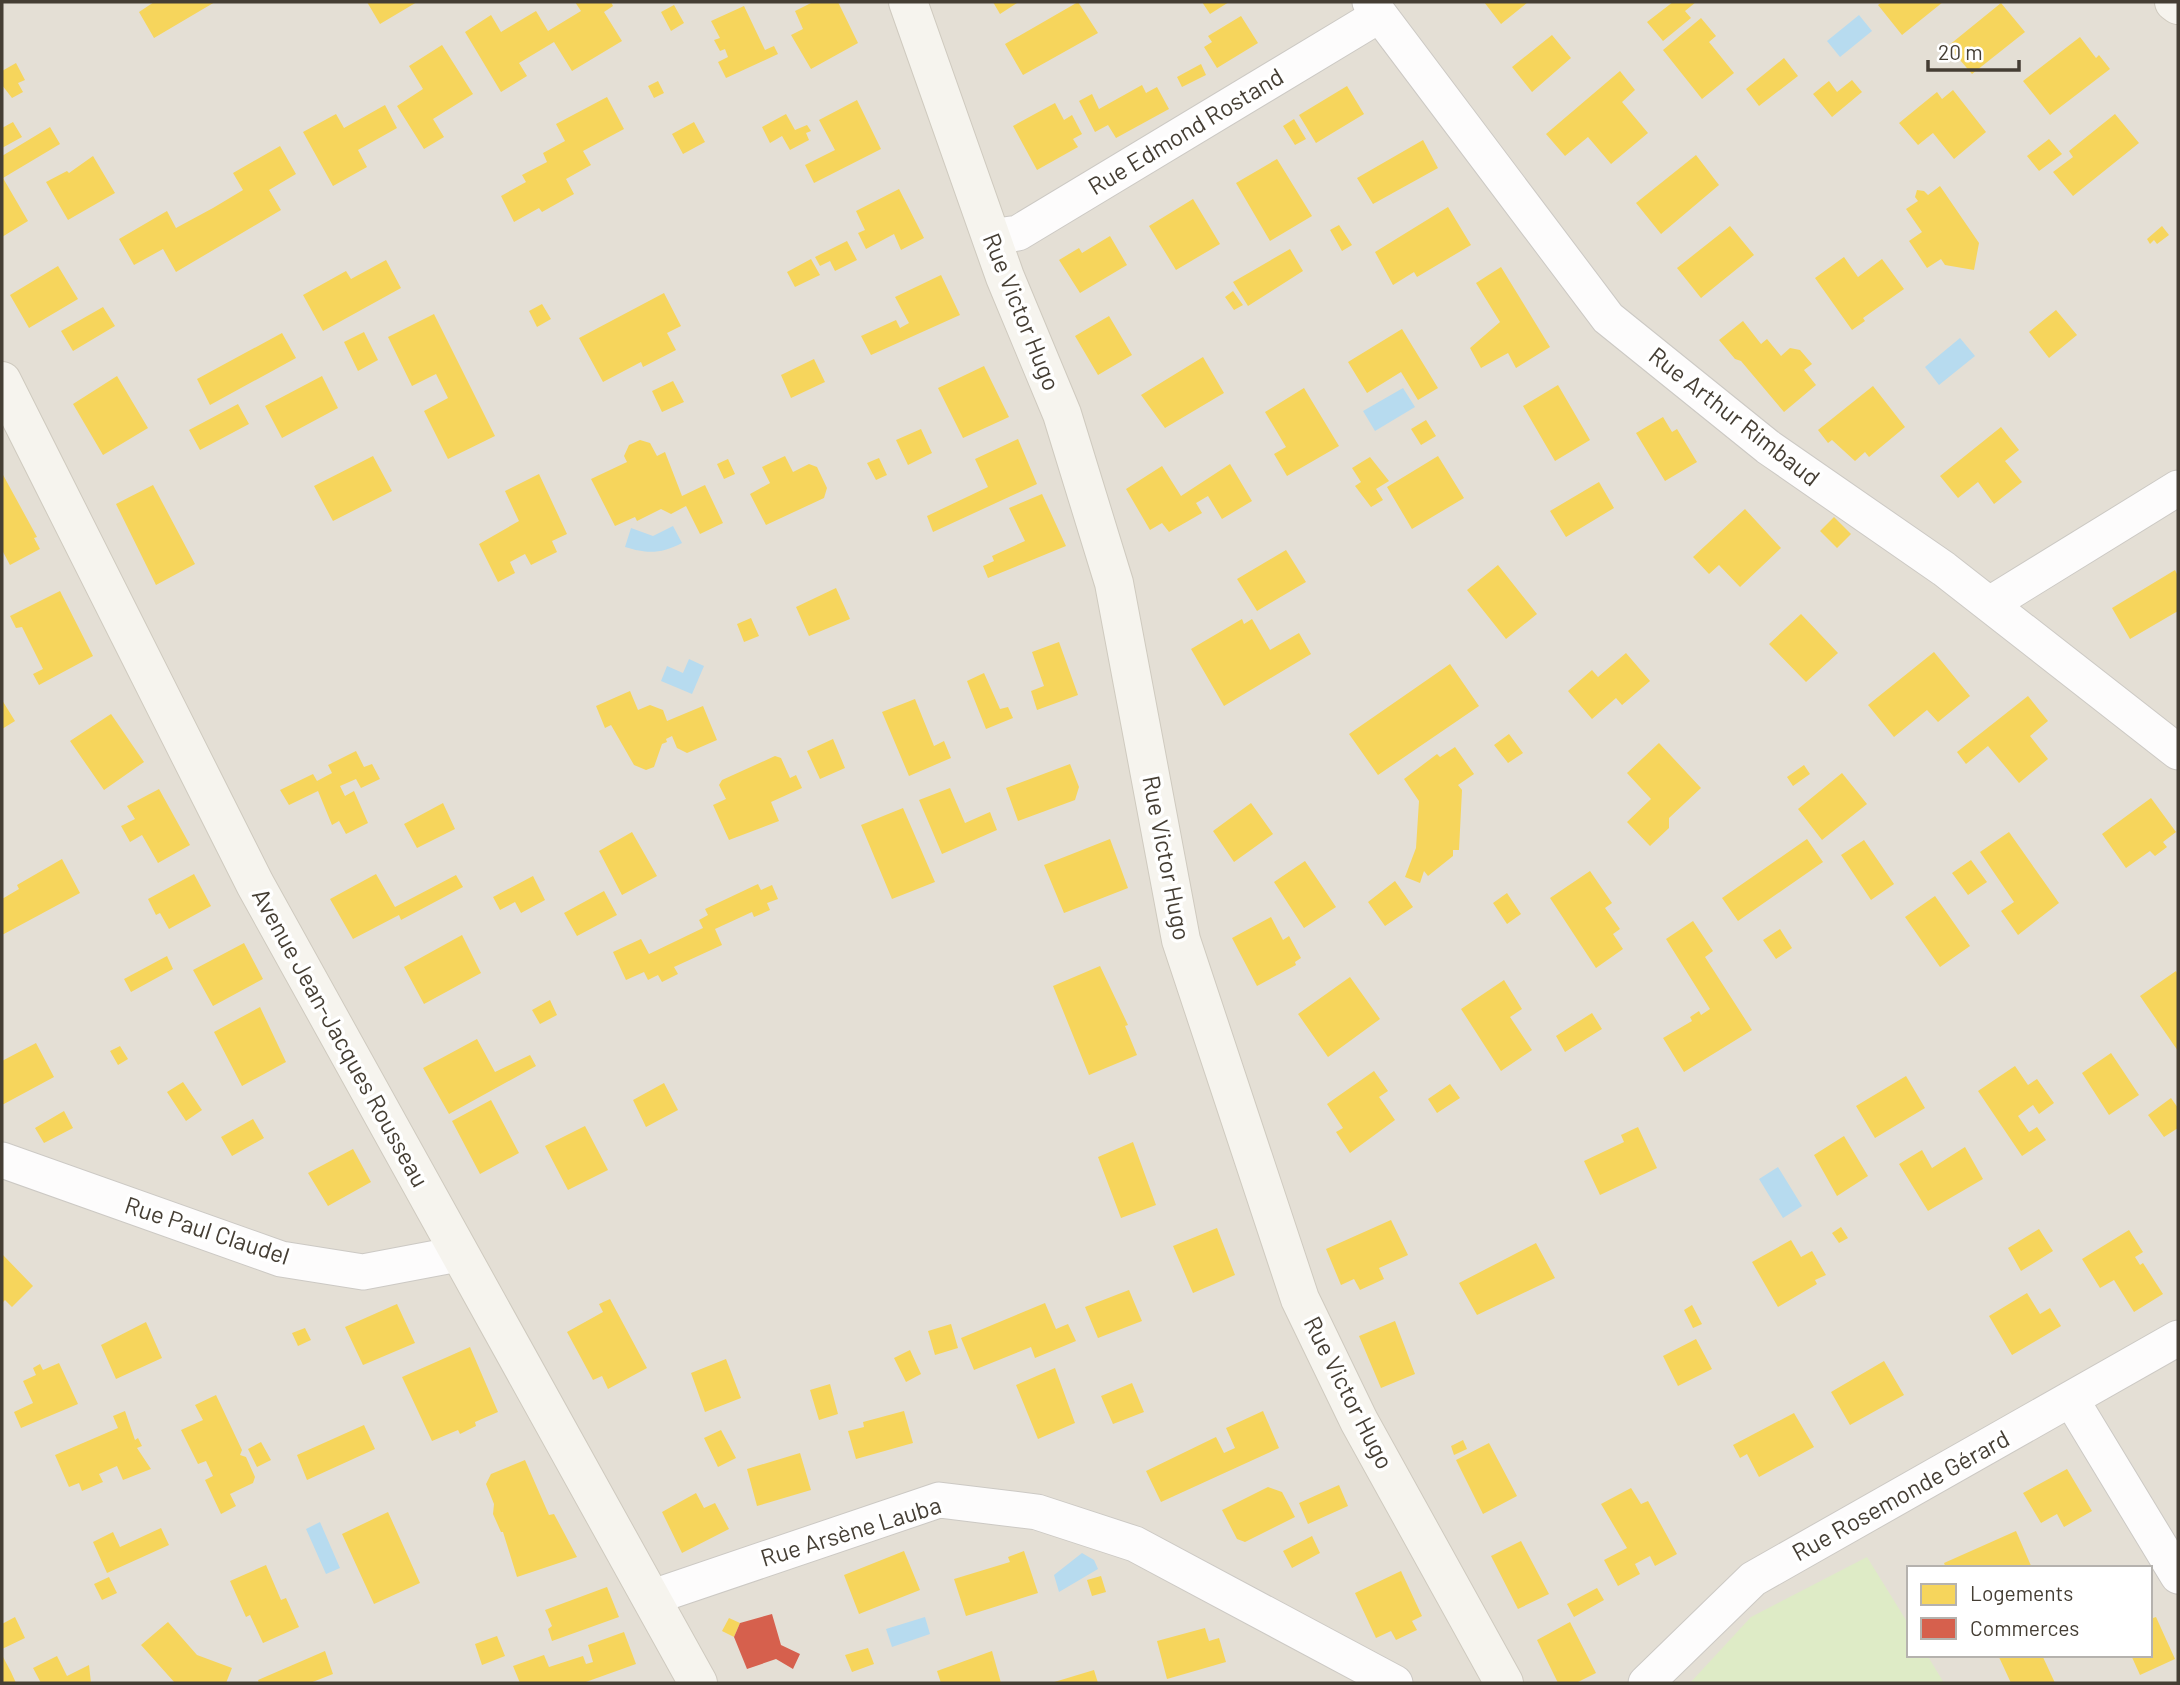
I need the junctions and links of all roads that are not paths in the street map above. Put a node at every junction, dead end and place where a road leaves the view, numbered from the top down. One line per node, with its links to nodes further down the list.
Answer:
1 (908, 2): 3 (street, Rue Victor Hugo)
2 (1374, 9): 3 (street, Rue Edmond Rostand); 6 (street, Rue Arthur Rimbaud)
3 (990, 237): 16 (street, Rue Victor Hugo)
4 (2, 381): 9 (street, Avenue Jean-Jacques Rousseau)
5 (2178, 488): 6 (street)
6 (1990, 604): 7 (street, Rue Arthur Rimbaud)
7 (2178, 752)
8 (2, 1160): 9 (street, Rue Paul Claudel)
9 (458, 1254): 13 (street, Avenue Jean-Jacques Rousseau)
10 (2178, 1338): 11 (street, Rue Rosemonde Gérard)
11 (2072, 1401): 12 (street); 17 (street, Rue Rosemonde Gérard)
12 (2178, 1576)
13 (650, 1598): 14 (street, Avenue Jean-Jacques Rousseau); 15 (street, Rue Arsène Lauba)
14 (698, 1683)
15 (1395, 1683)
16 (1504, 1683)
17 (1646, 1683)

